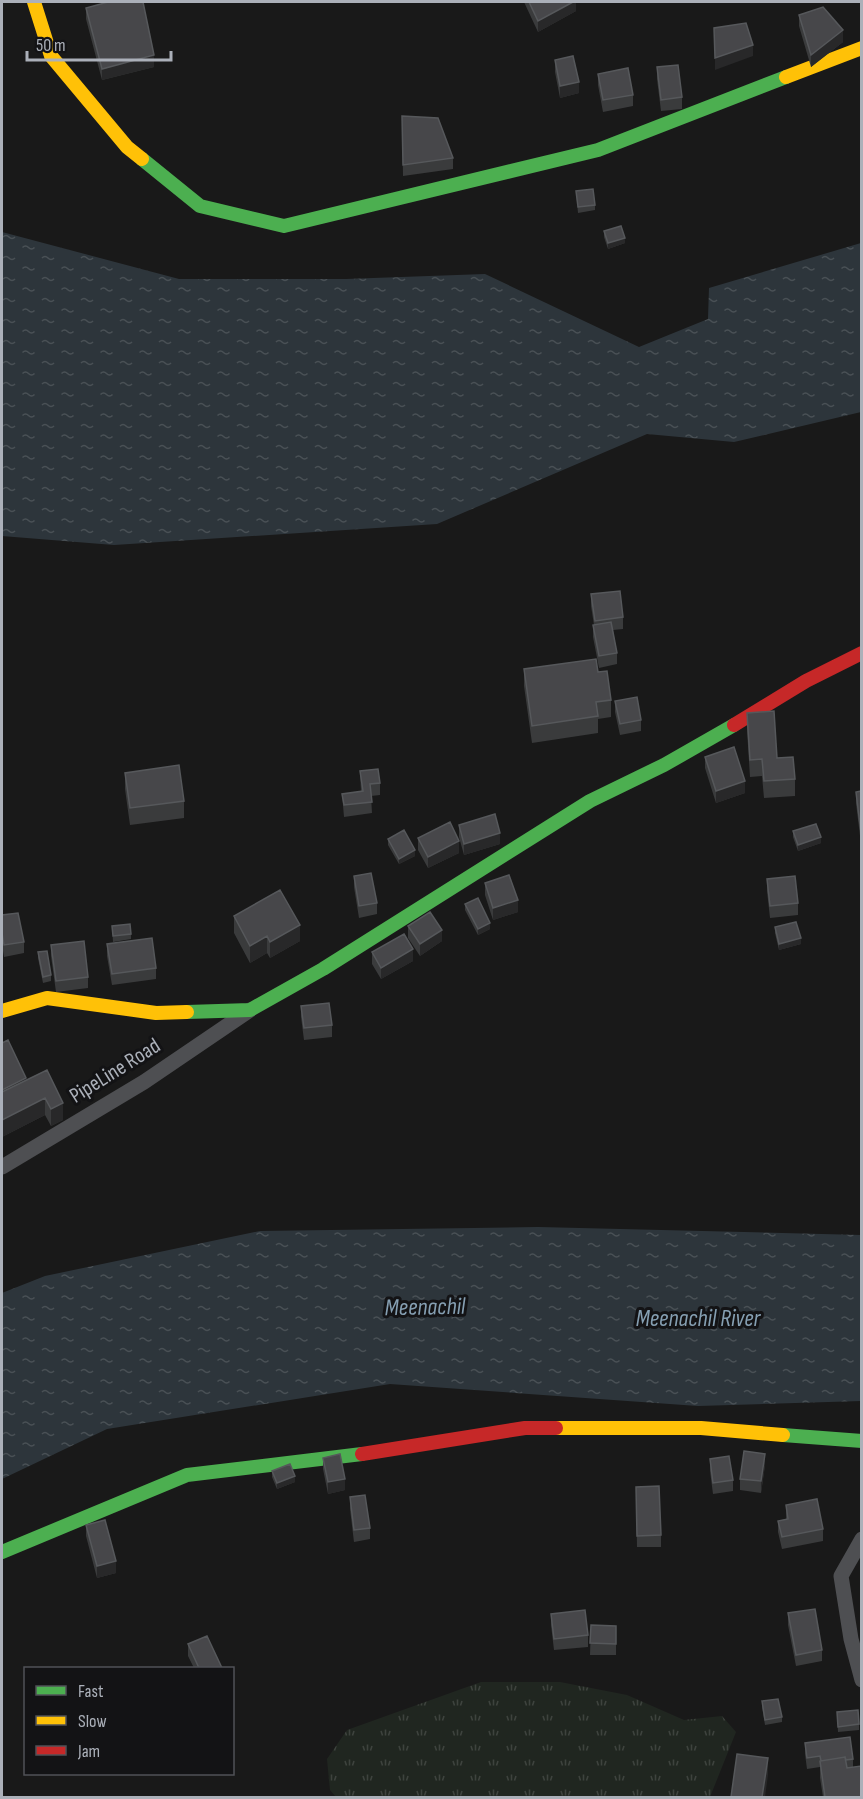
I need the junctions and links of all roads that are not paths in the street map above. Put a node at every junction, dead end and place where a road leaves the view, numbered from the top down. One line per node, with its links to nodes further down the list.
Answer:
1 (34, 2): 2 (street)
2 (861, 48)
3 (859, 653): 4 (street)
4 (250, 1010): 5 (street); 6 (street, PipeLine Road)
5 (2, 1011)
6 (2, 1167)
7 (861, 1441): 9 (street)
8 (861, 1539): 10 (street)
9 (2, 1552)
10 (861, 1680)

